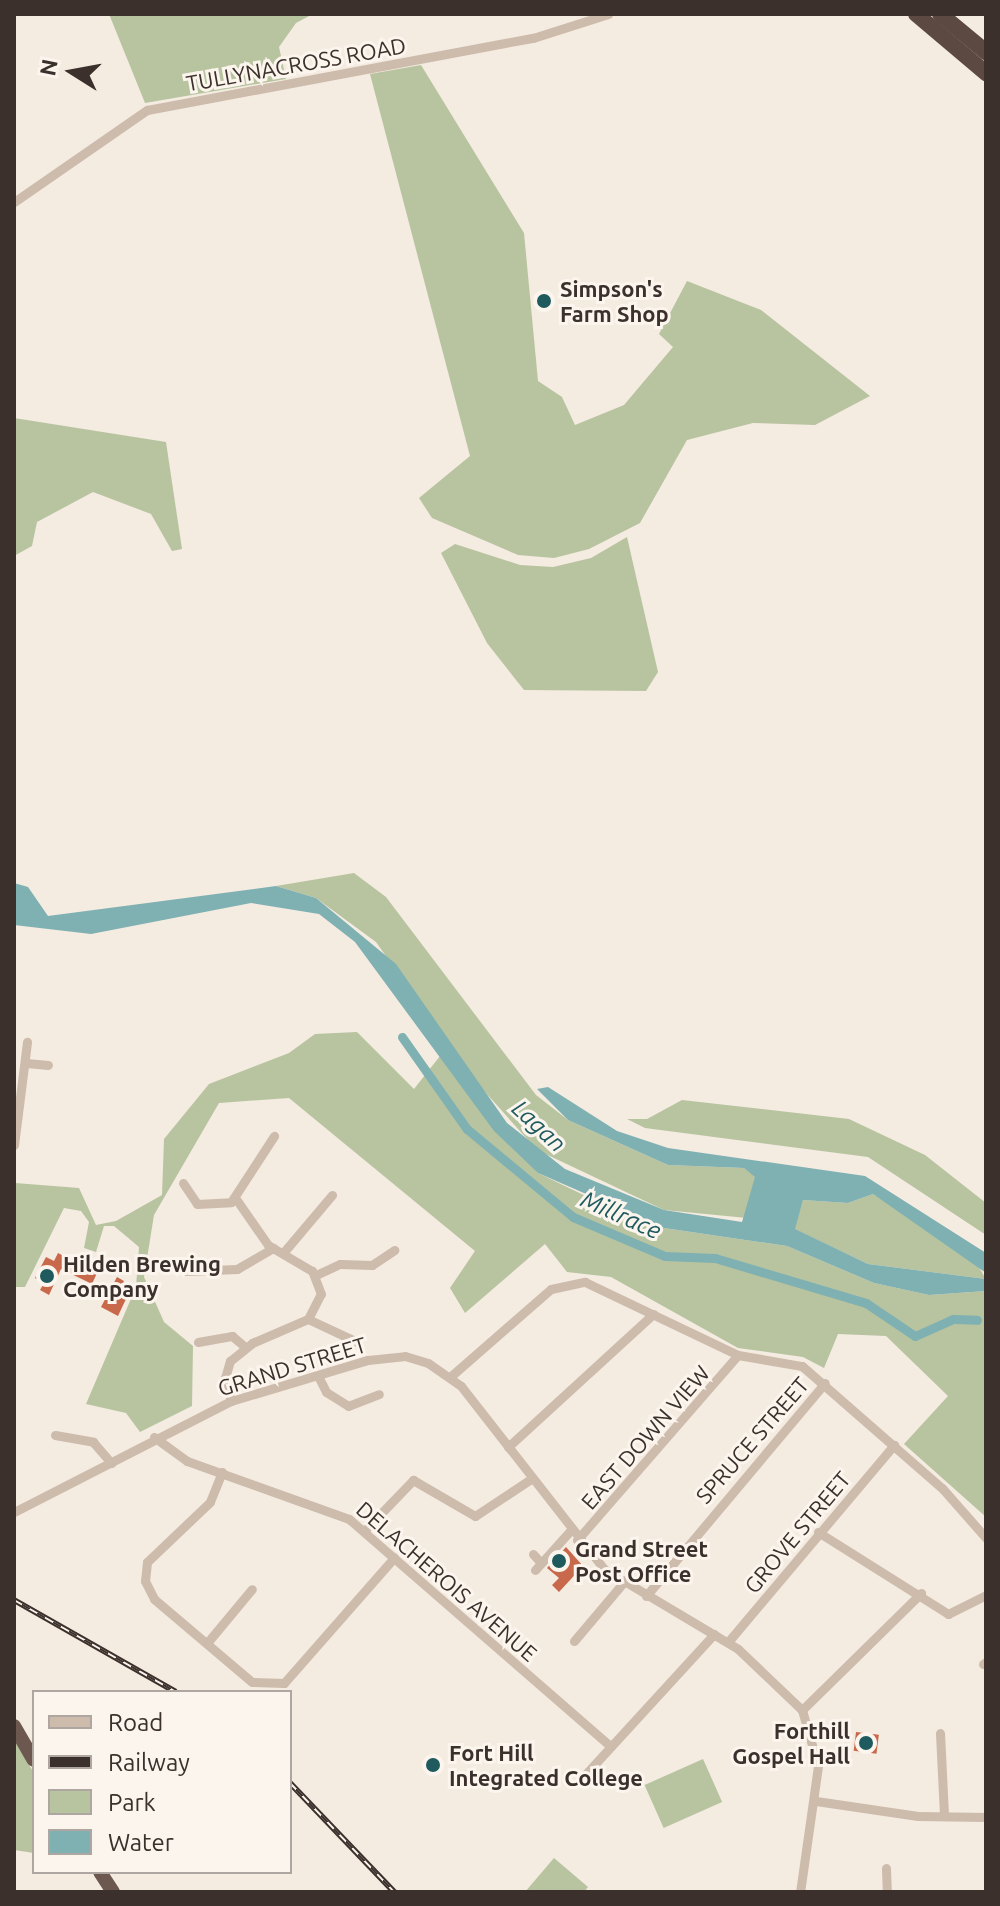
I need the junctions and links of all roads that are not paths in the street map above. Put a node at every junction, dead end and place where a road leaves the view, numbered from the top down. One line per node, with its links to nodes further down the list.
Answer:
1 (608, 14): 6 (street, TULLYNACROSS ROAD)
2 (916, 14): 5 (highway)
3 (940, 14): 4 (highway)
4 (986, 52)
5 (986, 73)
6 (14, 202)
7 (27, 1042): 8 (street)
8 (26, 1063): 9 (street); 11 (street)
9 (48, 1065)
10 (274, 1136): 14 (street)
11 (14, 1145)
12 (183, 1183): 14 (street)
13 (332, 1195): 15 (street)
14 (236, 1199): 15 (street)
15 (278, 1250): 17 (street); 18 (street)
16 (394, 1250): 18 (street)
17 (186, 1271)
18 (316, 1275): 20 (street)
19 (653, 1314): 24 (street); 26 (street); 33 (street)
20 (308, 1319): 22 (street); 23 (street)
21 (198, 1342): 23 (street)
22 (357, 1342)
23 (245, 1347): 29 (street)
24 (738, 1355): 27 (street); 42 (street, EAST DOWN VIEW)
25 (318, 1376): 26 (street, GRAND STREET); 28 (street); 29 (street, GRAND STREET)
26 (450, 1377): 33 (street, GRAND STREET)
27 (825, 1383): 32 (street); 49 (street, SPRUCE STREET)
28 (379, 1394)
29 (231, 1401): 31 (street, GRAND STREET)
30 (55, 1435): 34 (street)
31 (154, 1437): 34 (street, GRAND STREET); 35 (street, DELACHEROIS AVENUE)
32 (894, 1445): 40 (street, GROVE STREET); 41 (street)
33 (508, 1447): 36 (street, GRAND STREET)
34 (111, 1463): 37 (street, GRAND STREET)
35 (222, 1472): 38 (street, DELACHEROIS AVENUE); 53 (street)
36 (531, 1479): 38 (street); 39 (street, GRAND STREET)
37 (14, 1512)
38 (364, 1531): 44 (street, DELACHEROIS AVENUE)
39 (570, 1531): 42 (street, GRAND STREET); 43 (street)
40 (818, 1532): 47 (street); 52 (street, GROVE STREET)
41 (986, 1538)
42 (577, 1540): 45 (street, GRAND STREET)
43 (533, 1554)
44 (394, 1558): 53 (street); 57 (street, DELACHEROIS AVENUE)
45 (623, 1583): 49 (street, GRAND STREET); 51 (street)
46 (252, 1589): 53 (street)
47 (921, 1593): 48 (street); 54 (street)
48 (986, 1595)
49 (646, 1596): 50 (street, GRAND STREET)
50 (714, 1634): 52 (street, GRAND STREET); 57 (street)
51 (574, 1641)
52 (728, 1642): 54 (street, GRAND STREET)
53 (207, 1643)
54 (802, 1710): 60 (street)
55 (14, 1726): 58 (highway)
56 (940, 1733): 61 (street)
57 (611, 1747): 59 (street)
58 (32, 1757)
59 (583, 1777)
60 (816, 1801): 61 (street); 66 (street)
61 (944, 1816): 62 (street)
62 (986, 1817)
63 (886, 1868): 67 (street)
64 (101, 1874): 65 (highway)
65 (113, 1892)
66 (800, 1892)
67 (887, 1892)

